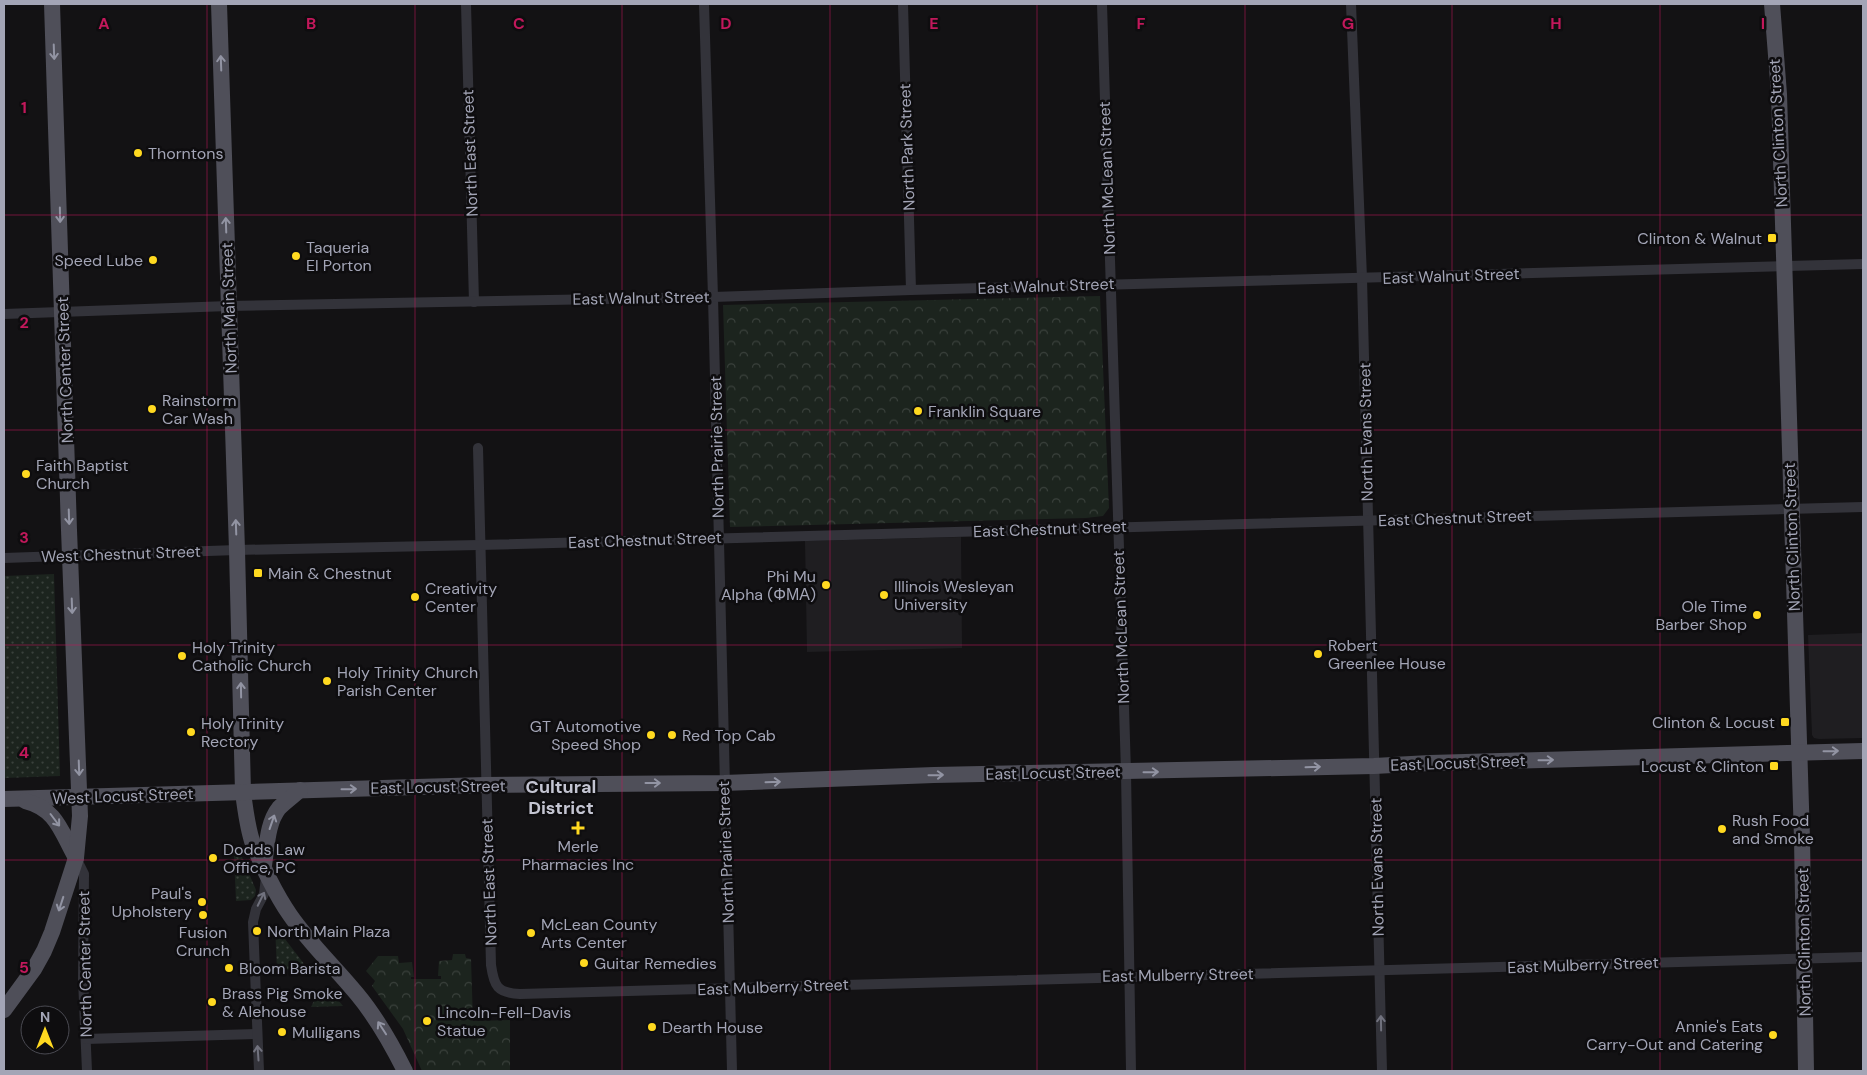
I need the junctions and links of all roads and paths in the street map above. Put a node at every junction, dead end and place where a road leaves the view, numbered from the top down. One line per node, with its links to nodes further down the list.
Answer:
1 (52, 4): 17 (main road, North Center Street, one-way to 17)
2 (218, 4): 16 (main road, North Main Street, one-way to 2)
3 (466, 4): 15 (street, North East Street)
4 (704, 4): 14 (street, North Prairie Street)
5 (903, 4): 13 (street, North Park Street)
6 (1102, 4): 12 (street, North McLean Street)
7 (1351, 4): 11 (street, North Evans Street)
8 (1772, 4): 10 (main road, North Clinton Street)
9 (1863, 264): 10 (street, East Walnut Street)
10 (1784, 266): 11 (street, East Walnut Street); 21 (main road, North Clinton Street)
11 (1362, 278): 12 (street, East Walnut Street); 22 (street, North Evans Street)
12 (1110, 284): 13 (street, East Walnut Street); 23 (street, North McLean Street)
13 (912, 290): 14 (street, East Walnut Street)
14 (713, 297): 15 (street, East Walnut Street); 24 (street, North Prairie Street)
15 (474, 302): 16 (street, East Walnut Street)
16 (229, 306): 17 (street, East Walnut Street); 26 (main road, North Main Street, one-way to 16)
17 (63, 312): 18 (street, East Walnut Street); 27 (main road, North Center Street, one-way to 27)
18 (4, 314)
19 (478, 448): 25 (street, North East Street)
20 (1863, 506): 21 (street, East Chestnut Street)
21 (1791, 508): 22 (street, East Chestnut Street); 30 (main road, North Clinton Street)
22 (1368, 521): 23 (street, East Chestnut Street); 31 (street, North Evans Street)
23 (1118, 527): 24 (street, East Chestnut Street); 32 (street, North McLean Street)
24 (719, 538): 25 (street, East Chestnut Street); 33 (street, North Prairie Street)
25 (479, 545): 26 (street, East Chestnut Street); 34 (street, North East Street)
26 (237, 550): 27 (street, West Chestnut Street); 36 (main road, North Main Street, one-way to 26)
27 (70, 557): 28 (street, West Chestnut Street); 37 (main road, North Center Street, one-way to 37)
28 (4, 558)
29 (1863, 751): 30 (main road, East Locust Street, one-way to 29)
30 (1799, 752): 31 (main road, East Locust Street, one-way to 30); 42 (main road, North Clinton Street)
31 (1374, 766): 32 (main road, East Locust Street, one-way to 31); 43 (street, North Evans Street)
32 (1126, 772): 33 (main road, East Locust Street, one-way to 32); 44 (street, North McLean Street)
33 (724, 784): 34 (main road, East Locust Street, one-way to 33); 46 (street, North Prairie Street)
34 (486, 786): 35 (main road, East Locust Street, one-way to 34); 45 (street, North East Street)
35 (300, 790): 36 (main road, East Locust Street); 40 (main road, one-way to 35)
36 (243, 792): 37 (main road, West Locust Street); 40 (main road)
37 (80, 797): 38 (main road, West Locust Street); 39 (main road, North Center Street)
38 (11, 799): 39 (main road, one-way to 39)
39 (76, 858): 47 (main road, North Center Street, one-way to 47); 49 (street, North Center Street)
40 (266, 868): 48 (street, one-way to 40); 52 (main road, one-way to 40)
41 (1863, 957): 42 (street, East Mulberry Street)
42 (1804, 959): 43 (street, East Mulberry Street); 56 (main road, North Clinton Street)
43 (1380, 970): 44 (street, East Mulberry Street); 55 (street, North Evans Street, one-way to 43)
44 (1129, 976): 46 (street, East Mulberry Street); 54 (street, North McLean Street)
45 (496, 986): 46 (street, East Mulberry Street)
46 (730, 988): 53 (street, North Prairie Street)
47 (4, 1010)
48 (256, 1034): 49 (street); 51 (street, one-way to 48)
49 (86, 1038): 50 (street, North Center Street)
50 (87, 1071)
51 (259, 1071)
52 (405, 1071)
53 (732, 1071)
54 (1132, 1071)
55 (1382, 1071)
56 (1806, 1071)

